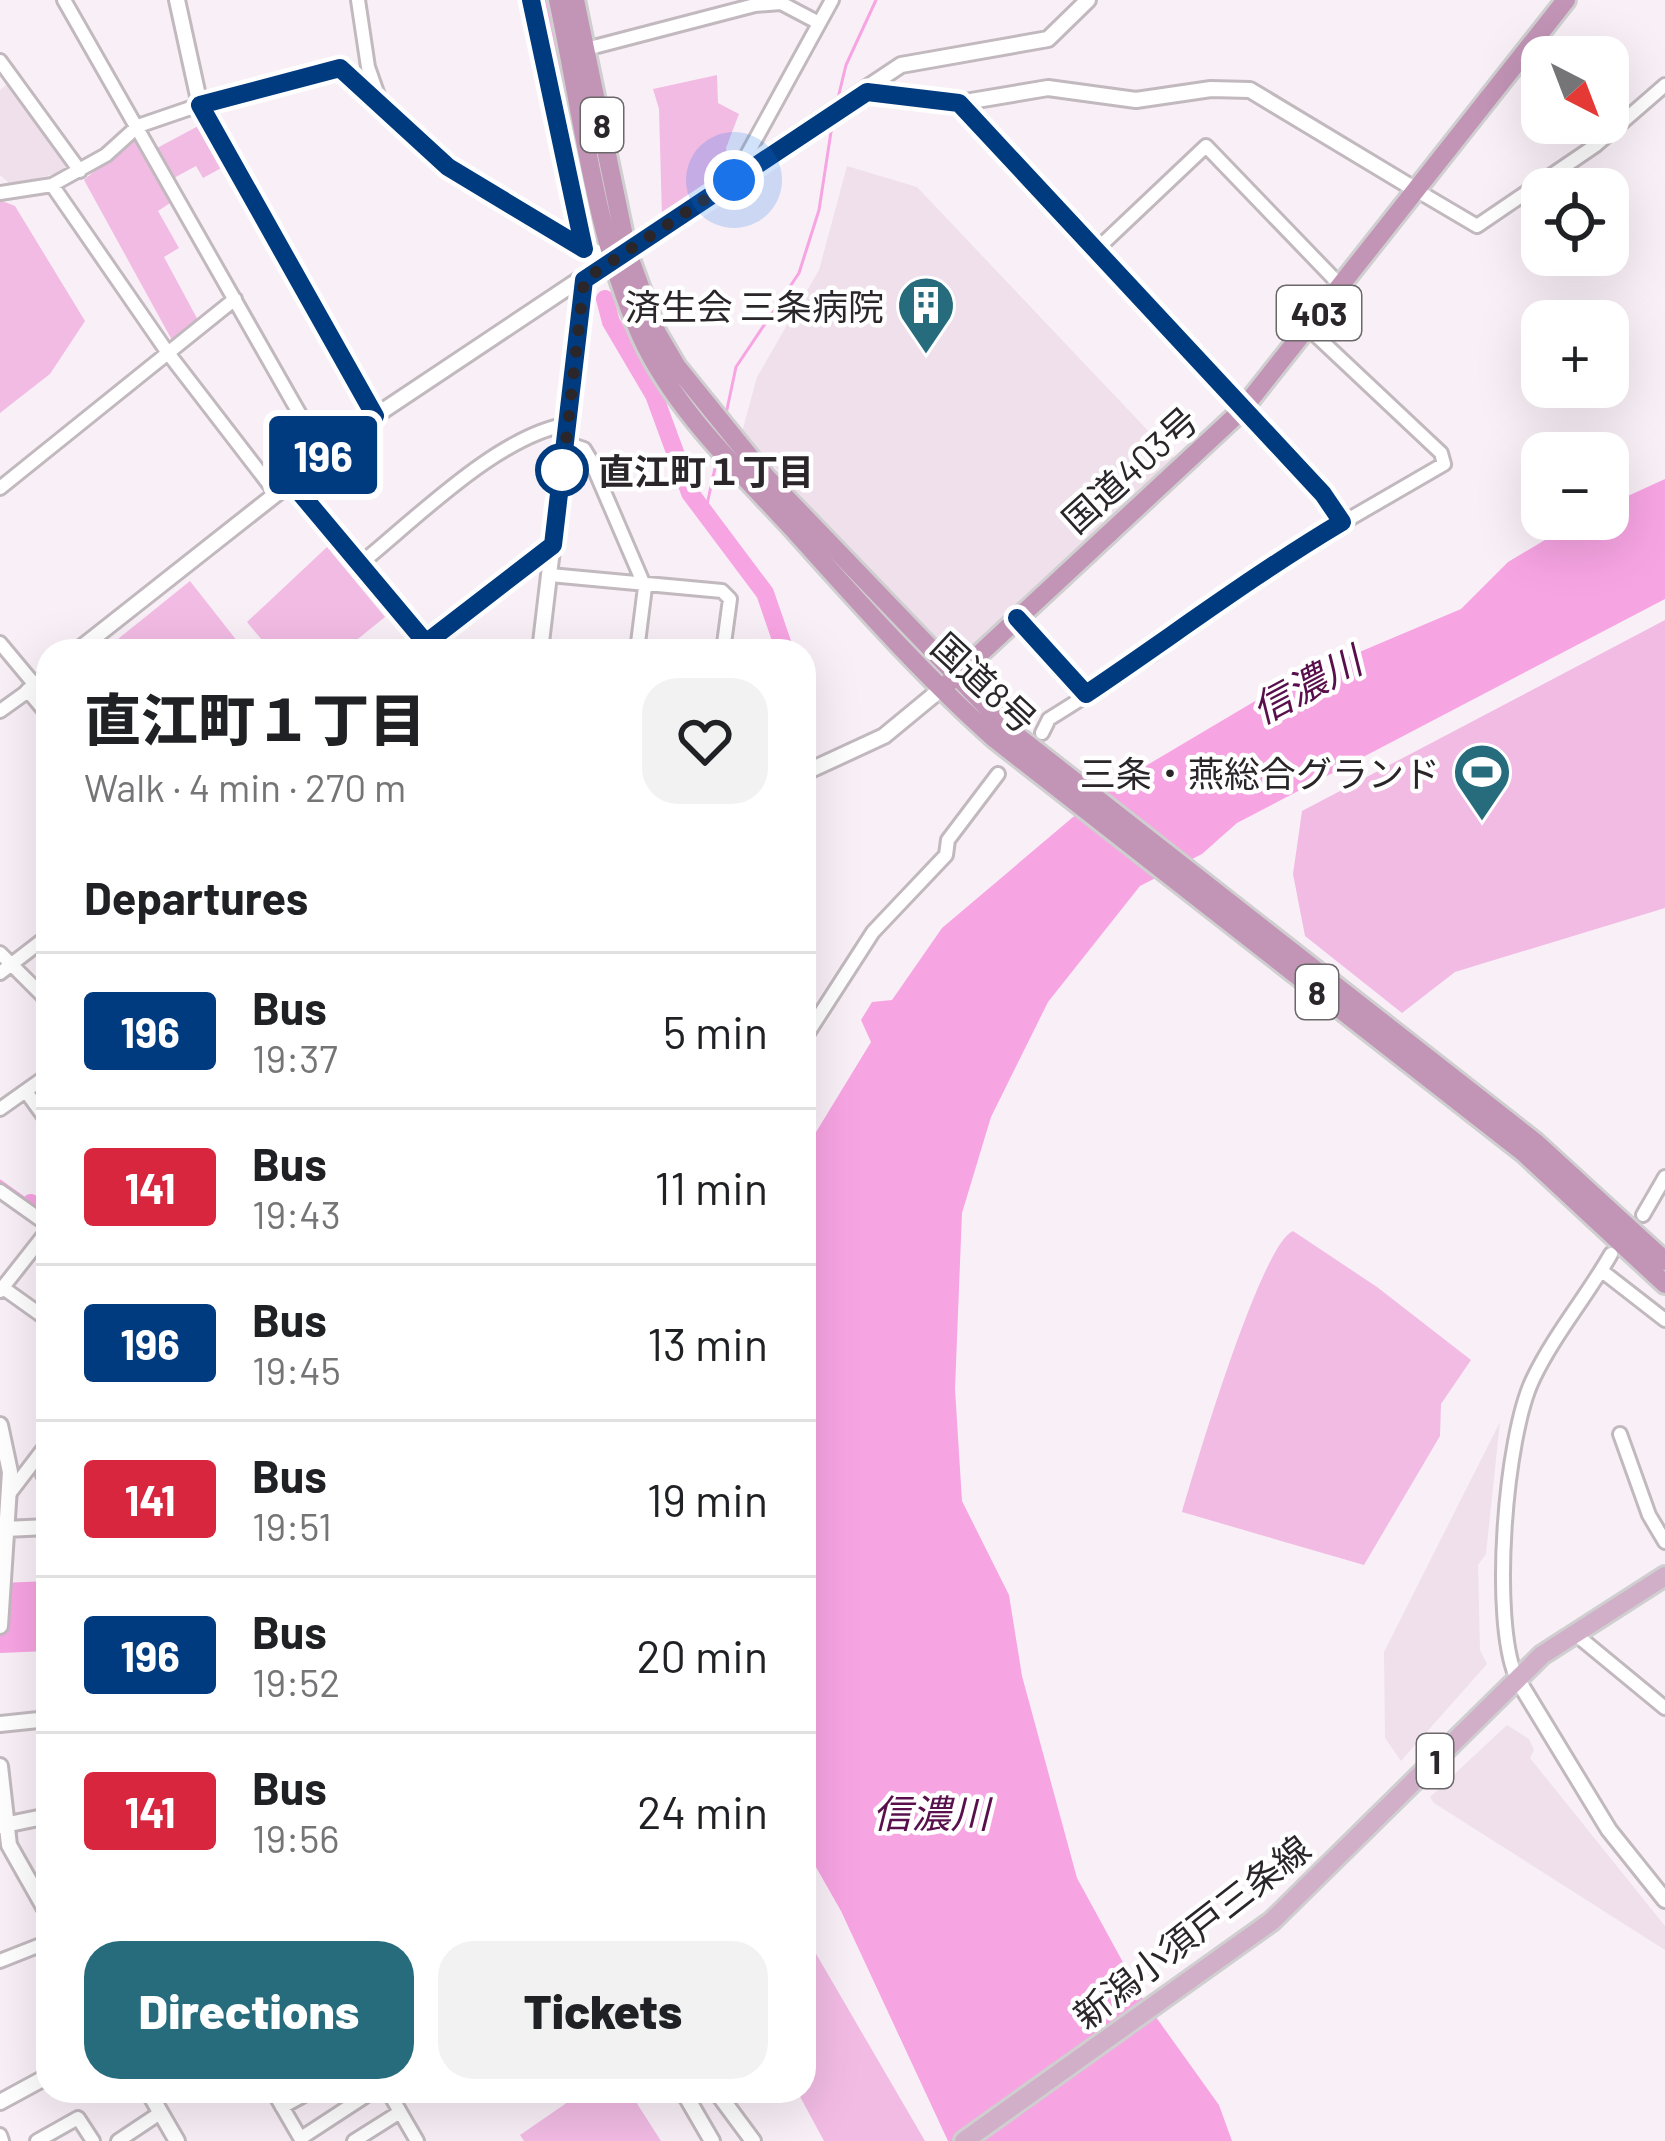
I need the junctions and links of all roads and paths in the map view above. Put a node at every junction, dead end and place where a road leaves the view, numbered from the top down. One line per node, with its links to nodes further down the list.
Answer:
1 (64, 0): 18 (street)
2 (177, 0): 17 (street)
3 (358, 0): 15 (street)
4 (531, 0): 24 (street)
5 (558, 0): 26 (highway, 国道8号 / 8)
6 (575, 0): 11 (highway, 国道8号 / 8)
7 (832, 0): 10 (street)
8 (1088, 0): 14 (street)
9 (1565, 0): 22 (highway, 国道403号 / 403)
10 (819, 22): 11 (street); 20 (street)
11 (586, 49): 26 (highway, 国道8号 / 8)
12 (0, 61): 19 (street)
13 (1665, 86): 22 (street)
14 (865, 92): 16 (street); 20 (street)
15 (381, 103): 17 (street); 24 (street)
16 (959, 103): 22 (street); 25 (street)
17 (200, 105): 18 (street); 33 (street)
18 (138, 126): 19 (street); 29 (street)
19 (80, 171): 21 (street)
20 (734, 180): 26 (street)
21 (52, 185): 23 (street); 31 (street)
22 (1416, 190): 28 (highway, 国道403号 / 403)
23 (0, 193)
24 (584, 249): 26 (street)
25 (1095, 251): 28 (street); 32 (street)
26 (621, 256): 27 (street); 53 (highway, 国道8号 / 8)
27 (584, 280): 33 (street); 34 (street)
28 (1339, 284): 30 (highway, 国道403号 / 403)
29 (236, 299): 31 (street); 36 (street)
30 (1307, 327): 32 (highway, 国道403号 / 403); 40 (street)
31 (168, 353): 38 (street); 39 (street)
32 (1242, 410): 40 (street); 45 (highway, 国道403号 / 403)
33 (375, 416): 36 (street)
34 (569, 424): 35 (street); 42 (street)
35 (566, 442): 41 (street); 44 (street)
36 (322, 455): 37 (street)
37 (290, 481): 39 (street); 42 (street)
38 (0, 488)
39 (274, 492): 46 (street)
40 (1342, 522): 56 (street)
41 (553, 545): 43 (street); 48 (street)
42 (360, 564): 47 (street)
43 (550, 574): 44 (street); 49 (street)
44 (645, 587): 50 (street); 51 (street)
45 (1017, 618): 53 (highway, 国道403号 / 403); 56 (street)
46 (92, 639)
47 (416, 639)
48 (432, 639)
49 (542, 639)
50 (639, 639)
51 (725, 639)
52 (0, 643): 55 (street)
53 (948, 683): 60 (street); 74 (highway, 国道8号 / 8)
54 (36, 684): 55 (street)
55 (31, 688): 57 (street); 58 (street)
56 (1086, 694): 59 (street)
57 (36, 696)
58 (0, 711)
59 (1042, 734)
60 (816, 767)
61 (998, 774): 66 (street)
62 (36, 945): 64 (street)
63 (0, 953): 64 (street)
64 (6, 969): 65 (street)
65 (36, 992)
66 (816, 1020)
67 (36, 1085): 68 (street)
68 (27, 1093): 69 (street); 70 (street)
69 (36, 1105)
70 (0, 1109)
71 (1665, 1177): 73 (street)
72 (0, 1191): 75 (street)
73 (1665, 1200)
74 (1592, 1202): 78 (highway, 国道8号 / 8); 80 (highway, 国道8号 / 8)
75 (36, 1219)
76 (36, 1245): 81 (street)
77 (1611, 1254): 79 (street)
78 (1665, 1261)
79 (1602, 1271): 83 (street); 94 (street)
80 (1665, 1284)
81 (3, 1291): 82 (street)
82 (36, 1313)
83 (1665, 1319)
84 (0, 1425): 87 (street)
85 (1620, 1434): 90 (street)
86 (36, 1459): 87 (street)
87 (10, 1494): 89 (street)
88 (36, 1528): 89 (street)
89 (6, 1532): 92 (street)
90 (1665, 1543)
91 (1665, 1576): 93 (main road, 新潟小須戸三条線 / 1)
92 (0, 1626)
93 (1573, 1631): 94 (main road, 新潟小須戸三条線 / 1); 95 (street)
94 (1516, 1677): 102 (street); 126 (main road, 新潟小須戸三条線 / 1)
95 (1665, 1708)
96 (36, 1720): 97 (street)
97 (0, 1724)
98 (0, 1766): 100 (street)
99 (36, 1818): 100 (street)
100 (4, 1825): 101 (street)
101 (36, 1892)
102 (1665, 1900)
103 (36, 1947): 104 (street)
104 (0, 1961)
105 (36, 2082): 106 (street)
106 (0, 2102)
107 (155, 2103): 116 (street)
108 (280, 2103): 114 (street)
109 (289, 2103): 114 (street)
110 (356, 2103): 117 (street)
111 (395, 2103): 115 (street)
112 (690, 2103): 124 (street)
113 (725, 2103): 125 (street)
114 (282, 2107): 117 (street)
115 (400, 2112): 122 (street); 123 (street)
116 (160, 2113): 120 (street); 121 (street)
117 (302, 2140)
118 (38, 2141): 119 (street)
119 (93, 2141)
120 (118, 2141)
121 (177, 2141)
122 (355, 2141)
123 (417, 2141)
124 (712, 2141)
125 (753, 2141)
126 (964, 2141)

